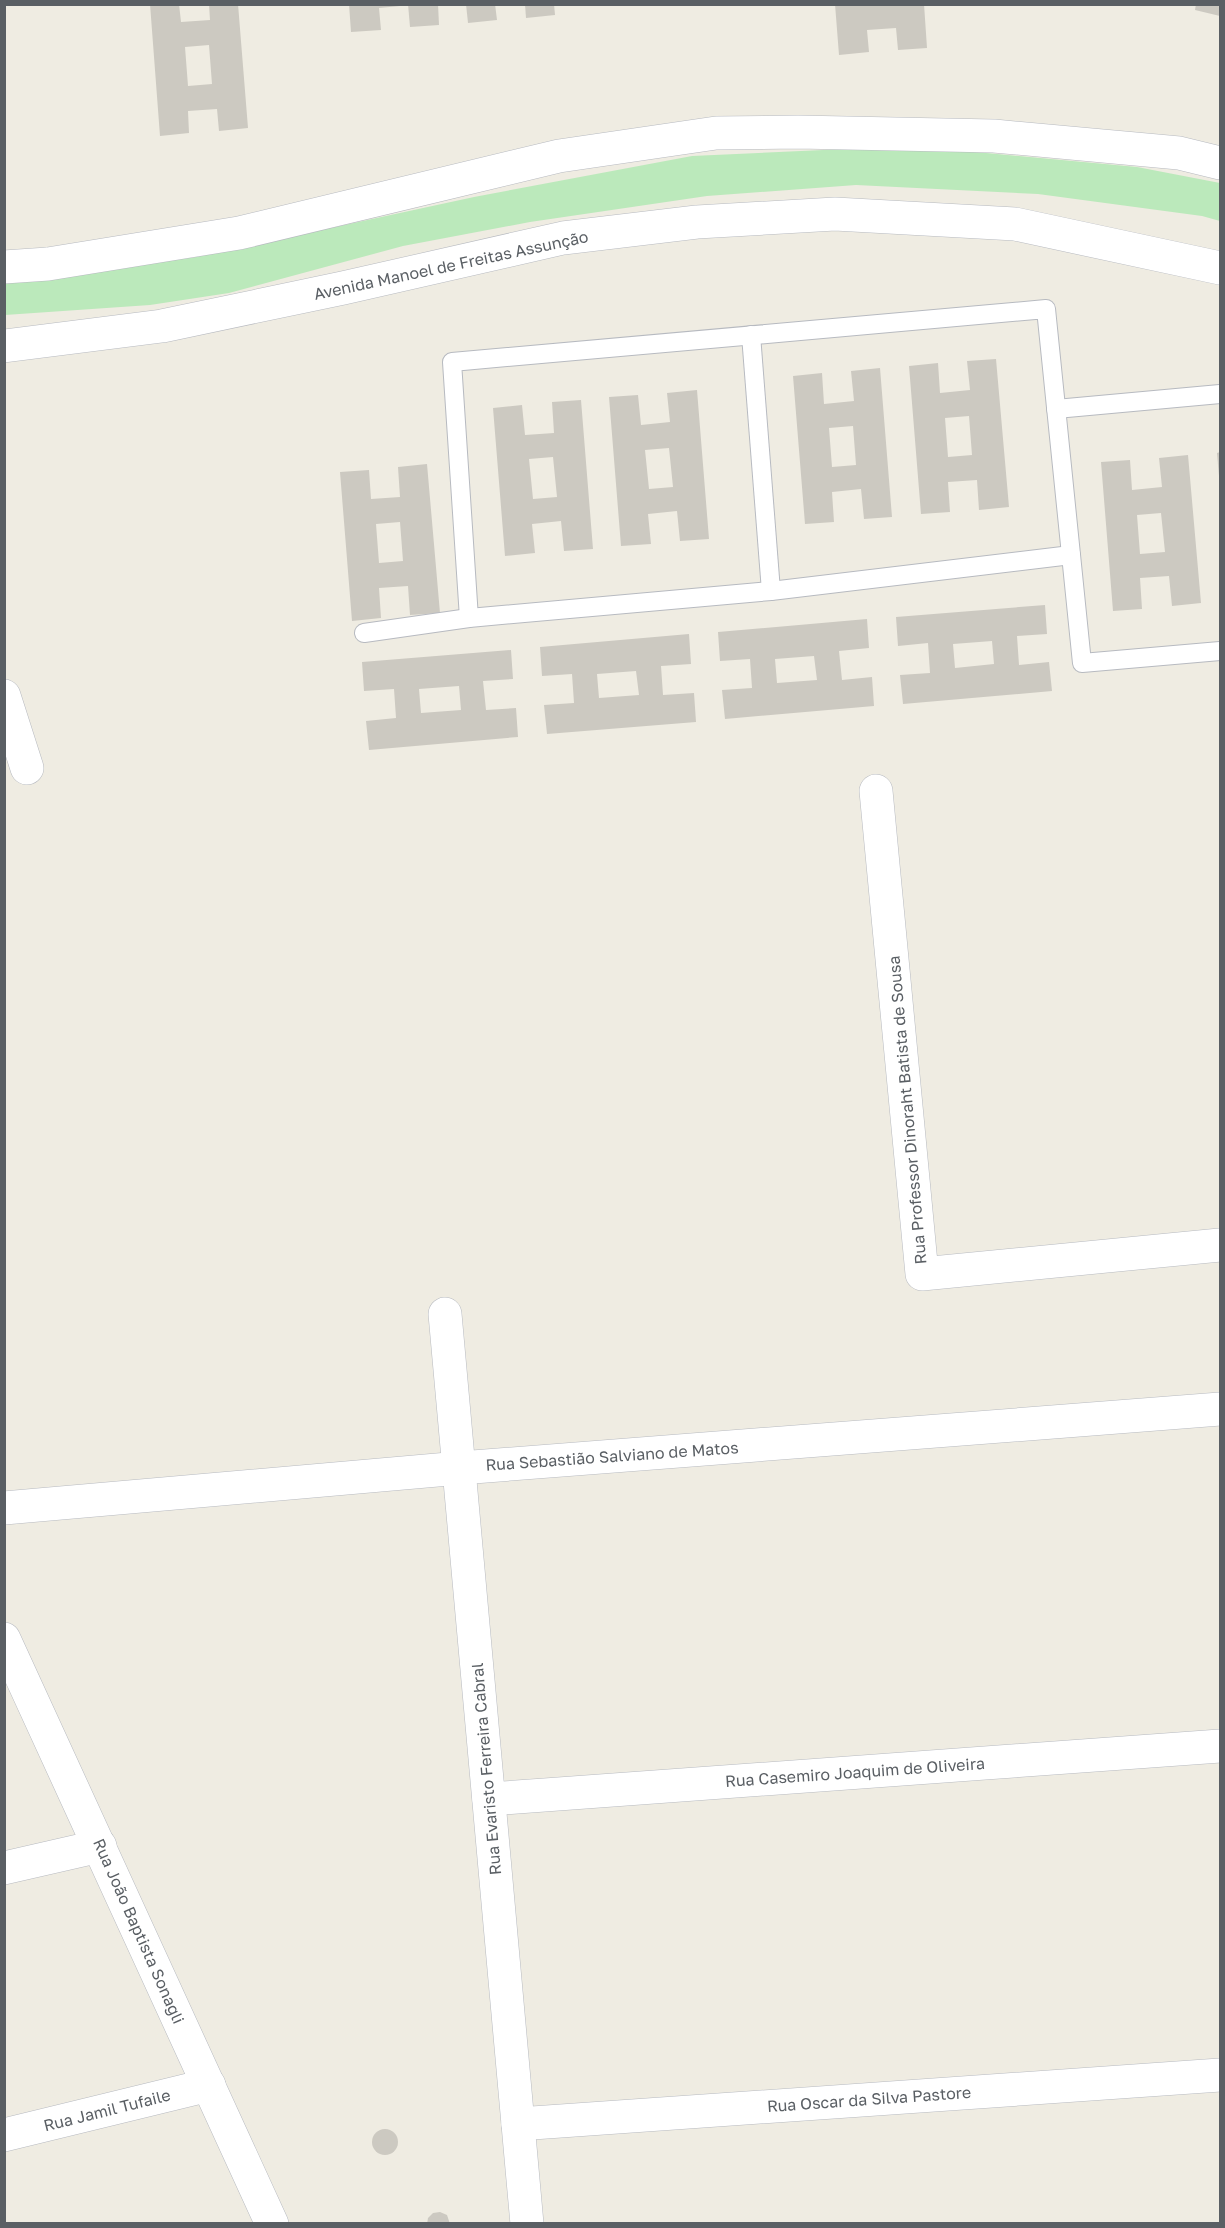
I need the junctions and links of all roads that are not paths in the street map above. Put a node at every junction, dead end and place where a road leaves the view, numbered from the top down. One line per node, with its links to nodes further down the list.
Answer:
1 (1221, 163): 2 (street)
2 (4, 267)
3 (1221, 268): 5 (street, Avenida Manoel de Freitas Assunção)
4 (751, 335): 7 (lane); 9 (lane); 10 (lane)
5 (4, 346)
6 (1221, 394): 7 (lane)
7 (1056, 409): 8 (lane)
8 (1071, 555): 9 (lane); 12 (lane)
9 (771, 591): 10 (lane)
10 (469, 618): 11 (lane)
11 (364, 633)
12 (1221, 651)
13 (4, 696): 14 (street)
14 (27, 768)
15 (876, 791): 16 (street, Rua Professor Dinoraht Batista de Sousa)
16 (1221, 1245)
17 (445, 1314): 19 (street, Rua Evaristo Ferreira Cabral)
18 (1221, 1409): 19 (street, Rua Sebastião Salviano de Matos)
19 (459, 1468): 20 (street, Rua Sebastião Salviano de Matos); 23 (street, Rua Evaristo Ferreira Cabral)
20 (4, 1508)
21 (4, 1639): 24 (street, Rua João Baptista Sonagli)
22 (1221, 1746): 23 (street, Rua Casemiro Joaquim de Oliveira)
23 (489, 1799): 28 (street, Rua Evaristo Ferreira Cabral)
24 (100, 1846): 25 (street); 27 (street, Rua João Baptista Sonagli)
25 (4, 1868)
26 (1221, 2075): 28 (street, Rua Oscar da Silva Pastore)
27 (209, 2085): 29 (street, Rua Jamil Tufaile); 30 (street, Rua João Baptista Sonagli)
28 (518, 2124): 31 (street, Rua Evaristo Ferreira Cabral)
29 (4, 2135)
30 (272, 2223)
31 (527, 2223)

